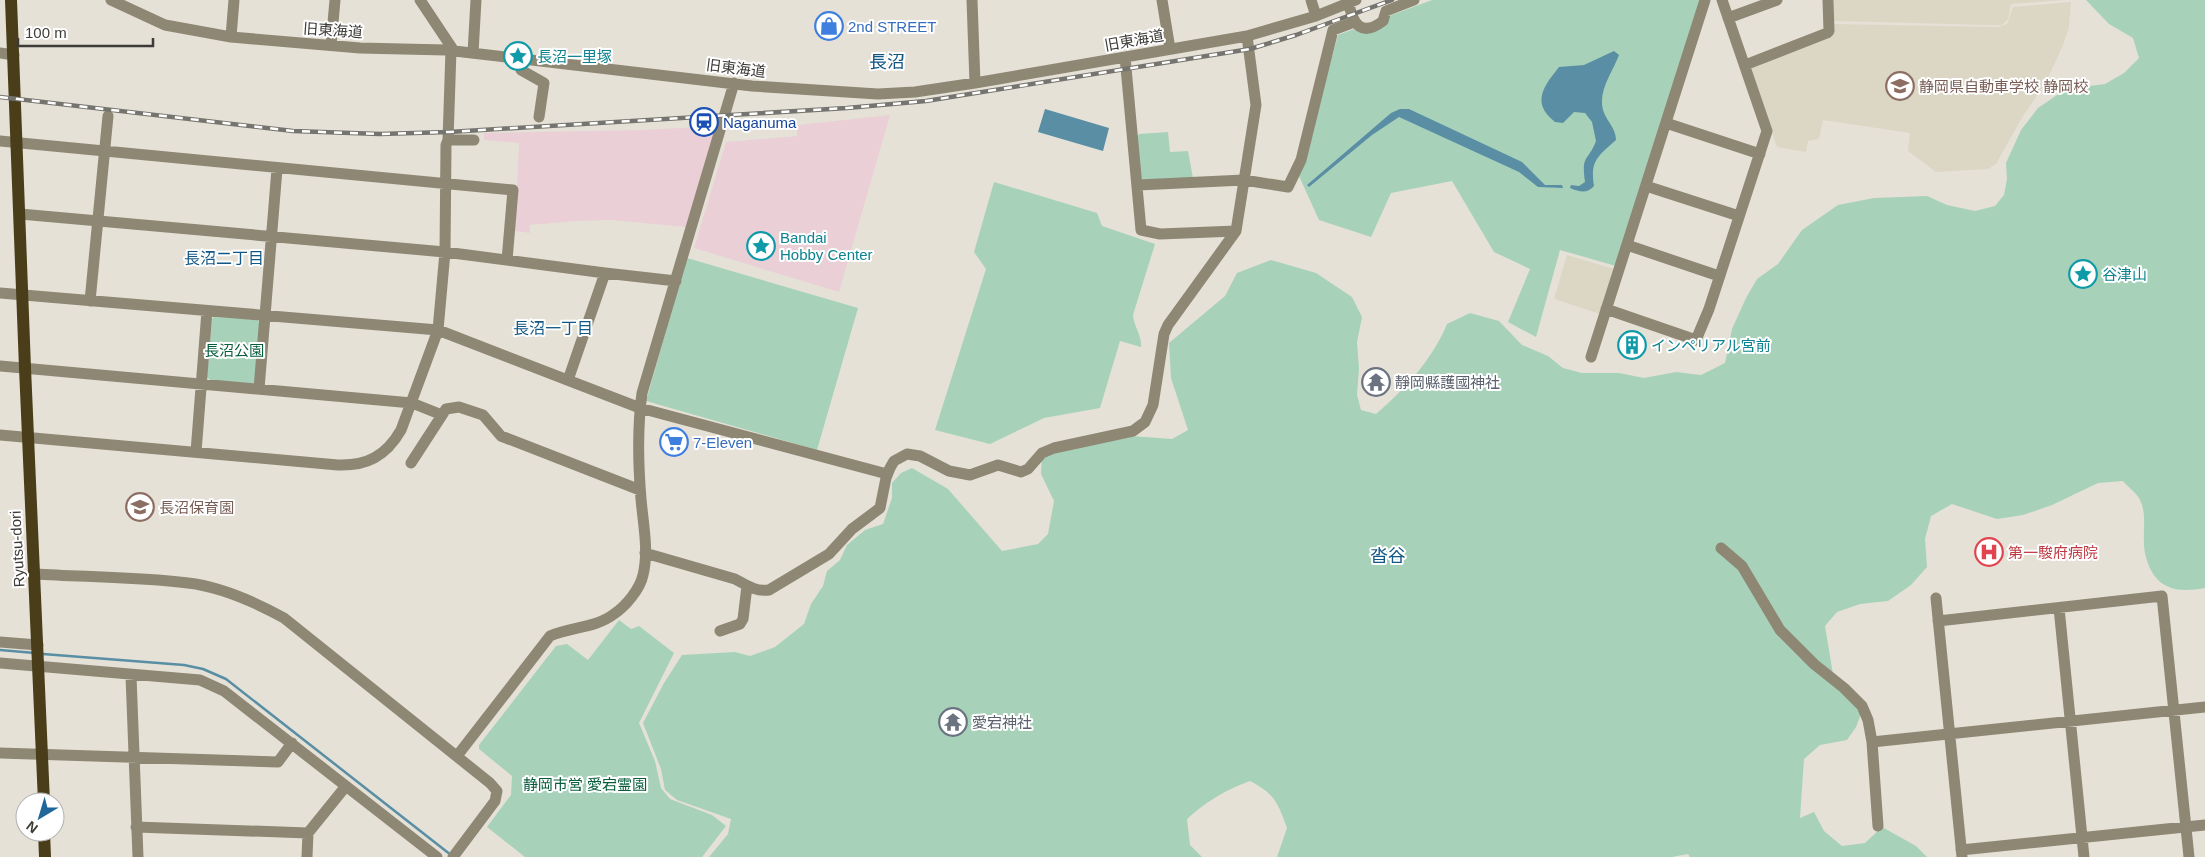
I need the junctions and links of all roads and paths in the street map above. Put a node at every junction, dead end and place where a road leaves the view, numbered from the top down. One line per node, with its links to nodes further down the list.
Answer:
1 (12, 0): 26 (main road, Ryutsu-dori)
2 (111, 0): 20 (street, 旧東海道)
3 (234, 0): 20 (street)
4 (334, 0): 21 (street)
5 (420, 0): 23 (street)
6 (476, 0): 25 (street)
7 (972, 0): 31 (street)
8 (1162, 0): 22 (street)
9 (1311, 0): 16 (street)
10 (1414, 0): 18 (street)
11 (1705, 0): 34 (street)
12 (1722, 0): 17 (street)
13 (1777, 0): 17 (street)
14 (1828, 0): 29 (street)
15 (1352, 2): 16 (street, 旧東海道); 18 (street)
16 (1316, 16): 19 (street, 旧東海道)
17 (1728, 18): 29 (street)
18 (1354, 22): 42 (street)
19 (1247, 36): 22 (street, 旧東海道); 42 (street)
20 (231, 37): 21 (street, 旧東海道)
21 (331, 45): 23 (street, 旧東海道)
22 (1170, 49): 27 (street, 旧東海道)
23 (452, 50): 25 (street, 旧東海道); 35 (street)
24 (0, 53): 26 (street)
25 (473, 53): 28 (street, 旧東海道)
26 (14, 55): 38 (main road, Ryutsu-dori)
27 (1125, 56): 31 (street, 旧東海道); 44 (street)
28 (520, 58): 30 (street, 旧東海道); 33 (street)
29 (1745, 65): 40 (street)
30 (734, 83): 31 (street, 旧東海道); 56 (street)
31 (975, 83)
32 (108, 116): 39 (street)
33 (539, 118)
34 (1666, 123): 40 (street); 45 (street)
35 (448, 140): 36 (street); 43 (street)
36 (474, 140)
37 (0, 142): 38 (street)
38 (18, 143): 39 (street); 46 (main road, Ryutsu-dori)
39 (105, 152): 41 (street); 48 (street)
40 (1760, 154): 47 (street)
41 (277, 168): 43 (street); 50 (street)
42 (1244, 180): 44 (street); 49 (street)
43 (445, 183): 52 (street); 53 (street)
44 (1138, 185): 49 (street)
45 (1646, 186): 47 (street); 51 (street)
46 (20, 214): 48 (street); 58 (main road, Ryutsu-dori)
47 (1740, 216): 55 (street)
48 (97, 220): 50 (street); 59 (street)
49 (1236, 231): 77 (street)
50 (271, 235): 52 (street); 62 (street)
51 (1627, 245): 55 (street); 60 (street)
52 (445, 252): 53 (street); 63 (street)
53 (507, 260): 54 (street)
54 (605, 273): 56 (street); 67 (street)
55 (1720, 276): 60 (street)
56 (676, 281): 71 (street)
57 (0, 292): 58 (street)
58 (22, 294): 59 (street); 66 (main road, Ryutsu-dori)
59 (90, 301): 61 (street)
60 (1606, 309): 64 (street)
61 (207, 311): 62 (street); 68 (street)
62 (264, 316): 63 (street); 69 (street)
63 (438, 330): 67 (street); 70 (street)
64 (1591, 356)
65 (0, 366): 66 (street)
66 (25, 368): 68 (street); 74 (main road, Ryutsu-dori)
67 (568, 380): 71 (street)
68 (200, 385): 69 (street); 75 (street)
69 (259, 389): 70 (street)
70 (412, 404): 72 (street); 75 (street)
71 (640, 408): 77 (street); 78 (street)
72 (442, 415): 76 (street); 78 (street)
73 (0, 435): 74 (street)
74 (28, 438): 75 (street); 81 (main road, Ryutsu-dori)
75 (196, 452)
76 (411, 464)
77 (887, 474): 82 (street)
78 (640, 490): 80 (street)
79 (1720, 548): 96 (street)
80 (645, 554): 82 (street); 100 (street)
81 (35, 574): 88 (main road, Ryutsu-dori); 100 (street)
82 (747, 586): 86 (street)
83 (1936, 598): 85 (street)
84 (2059, 608): 85 (street); 93 (street); 94 (street)
85 (1938, 621): 95 (street)
86 (720, 631)
87 (0, 642): 88 (street)
88 (38, 645): 90 (main road, Ryutsu-dori)
89 (0, 663): 90 (street)
90 (39, 664): 91 (street); 99 (main road, Ryutsu-dori)
91 (131, 676): 97 (street); 101 (street)
92 (2205, 707): 93 (street)
93 (2175, 710): 94 (street); 107 (street)
94 (2070, 722): 95 (street); 109 (street)
95 (1950, 735): 96 (street); 112 (street)
96 (1872, 742): 105 (street)
97 (292, 744): 101 (street); 102 (street)
98 (0, 753): 99 (street)
99 (43, 755): 101 (street); 103 (main road, Ryutsu-dori)
100 (457, 756): 111 (street)
101 (134, 757): 106 (street)
102 (346, 786): 108 (street); 116 (street)
103 (44, 792)
104 (2205, 825): 107 (street)
105 (1878, 826)
106 (136, 827): 108 (street); 114 (street)
107 (2186, 827): 109 (street); 118 (street)
108 (308, 833): 115 (street)
109 (2082, 838): 112 (street); 117 (street)
110 (44, 842): 113 (main road)
111 (455, 854)
112 (1962, 854)
113 (45, 857)
114 (138, 857)
115 (307, 857)
116 (437, 857)
117 (2084, 857)
118 (2189, 857)

